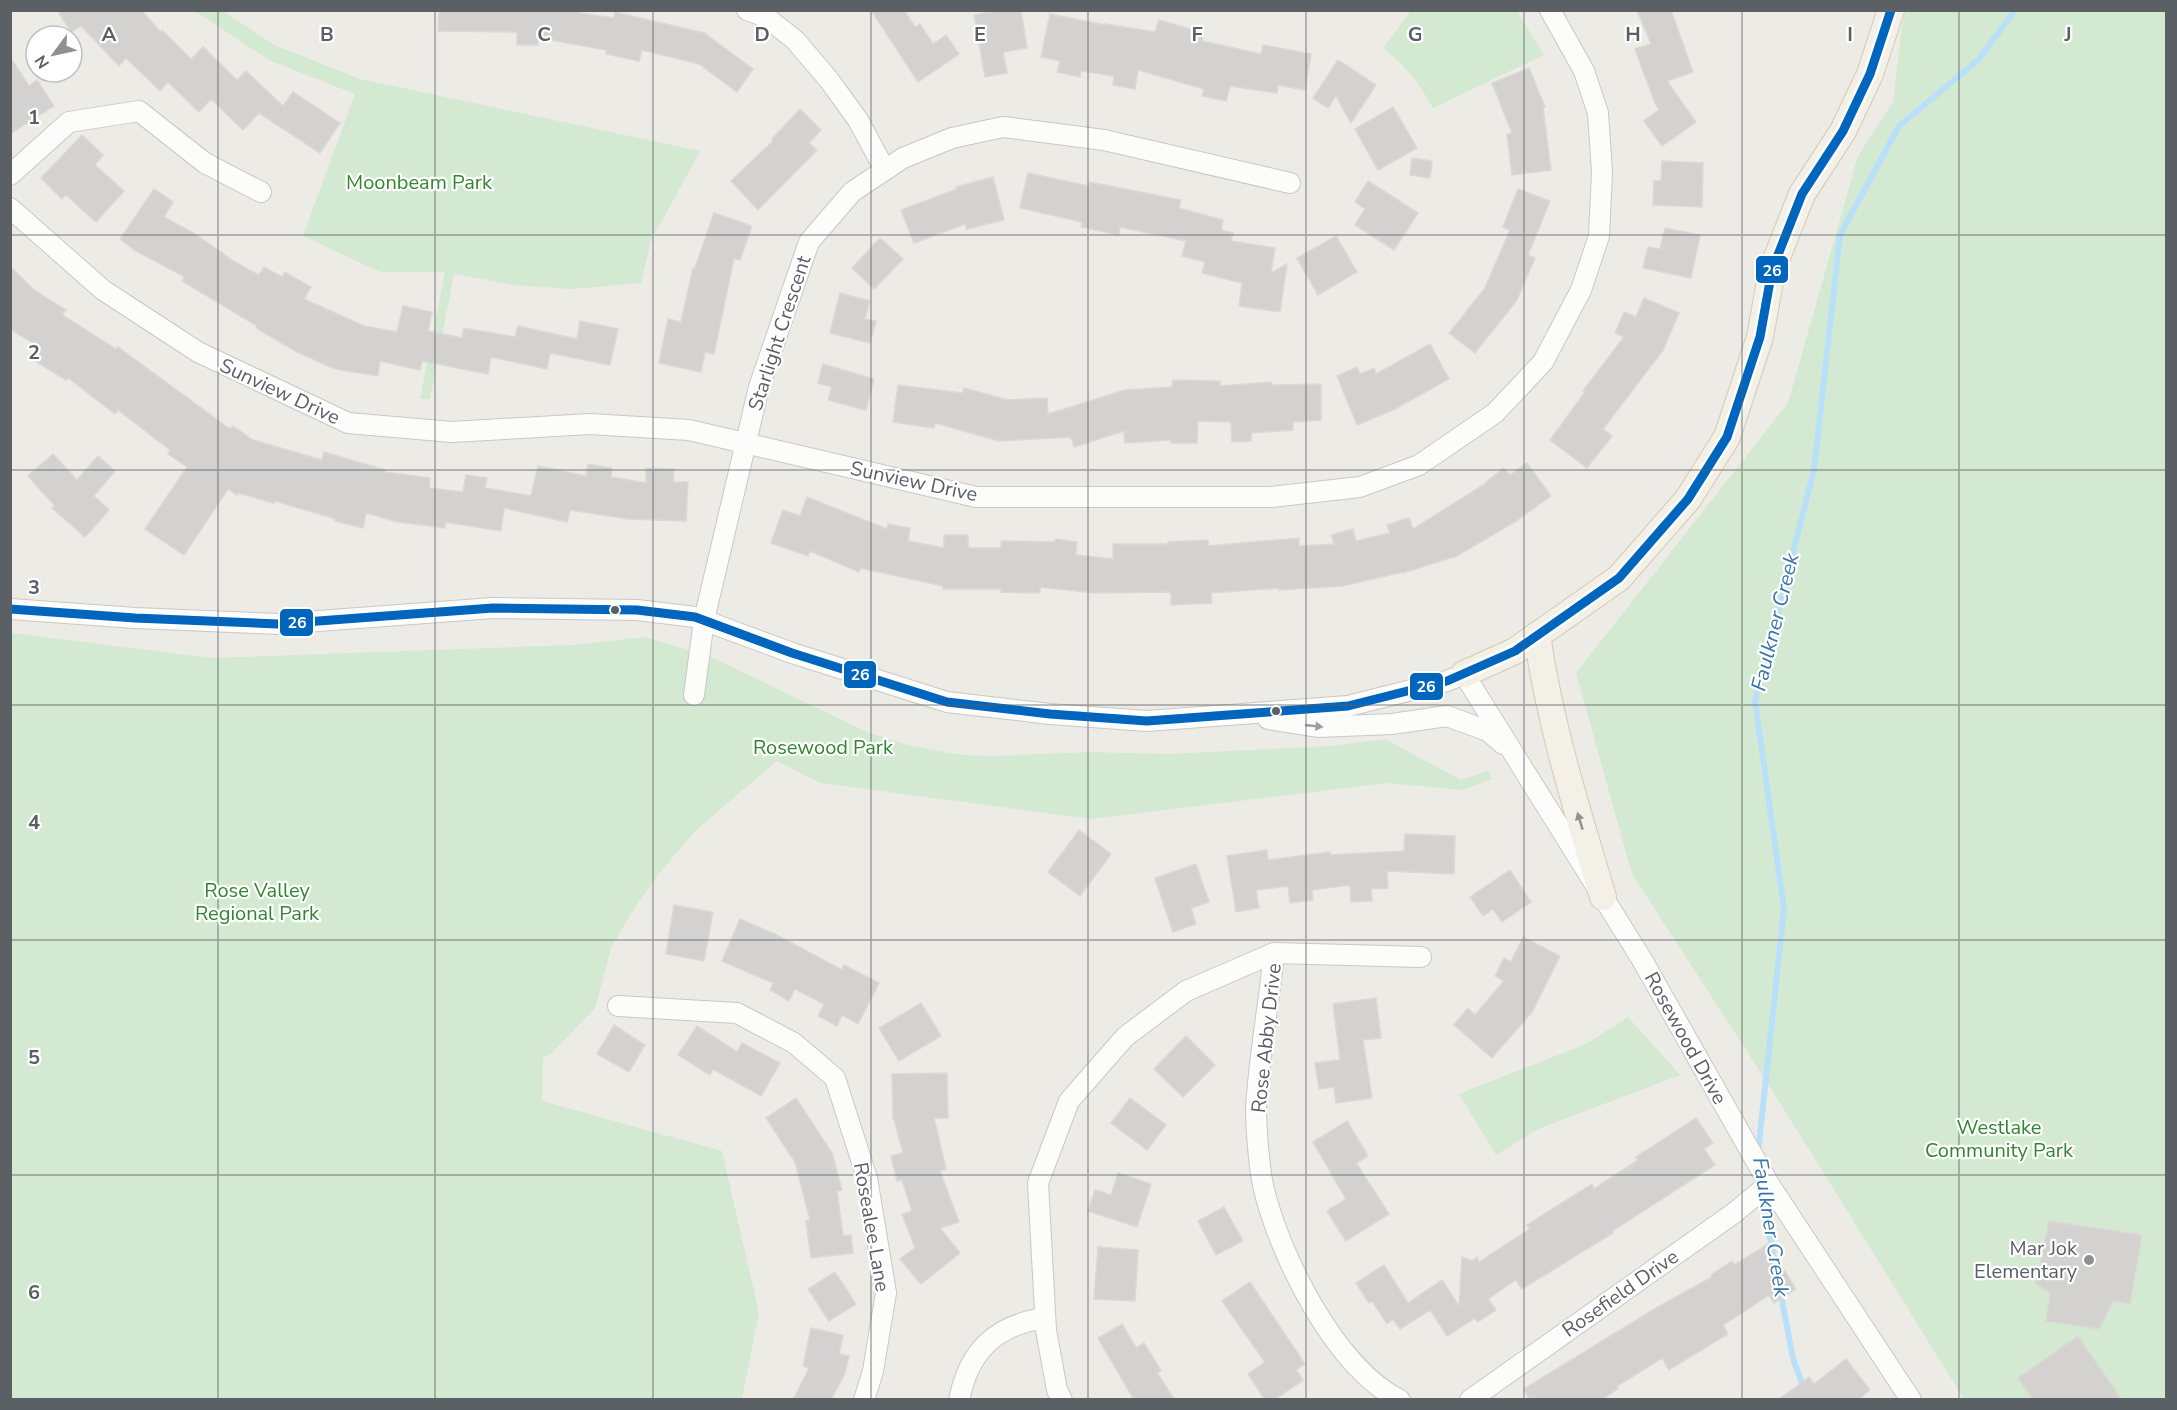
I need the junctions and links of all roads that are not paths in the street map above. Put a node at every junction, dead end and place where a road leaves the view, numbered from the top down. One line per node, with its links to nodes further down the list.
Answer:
1 (747, 10): 4 (street)
2 (1550, 10): 9 (street, Sunview Drive)
3 (1891, 10): 12 (main road)
4 (885, 170): 6 (street, Starlight Crescent); 9 (street, Starlight Crescent)
5 (10, 175): 7 (street)
6 (1290, 183)
7 (261, 192)
8 (10, 208): 9 (street, Sunview Drive)
9 (746, 443): 11 (street, Starlight Crescent)
10 (10, 609): 11 (street)
11 (704, 620): 14 (street, Starlight Crescent); 15 (street)
12 (1538, 635): 13 (main road); 17 (main road, one-way to 12)
13 (1464, 674): 15 (street); 16 (street, Rosewood Drive)
14 (694, 695)
15 (1236, 714): 16 (street, one-way to 16)
16 (1514, 753): 17 (street, Rosewood Drive)
17 (1603, 897): 21 (street, Rosewood Drive)
18 (1274, 953): 19 (street); 22 (street); 26 (street, Rose Abby Drive)
19 (1421, 957)
20 (618, 1006): 23 (street, Rosealee Lane)
21 (1769, 1184): 27 (street, Rosefield Drive); 28 (street, Rosewood Drive)
22 (1045, 1318): 24 (street); 25 (street)
23 (864, 1400)
24 (959, 1400)
25 (1062, 1400)
26 (1400, 1400)
27 (1470, 1400)
28 (1911, 1400)

